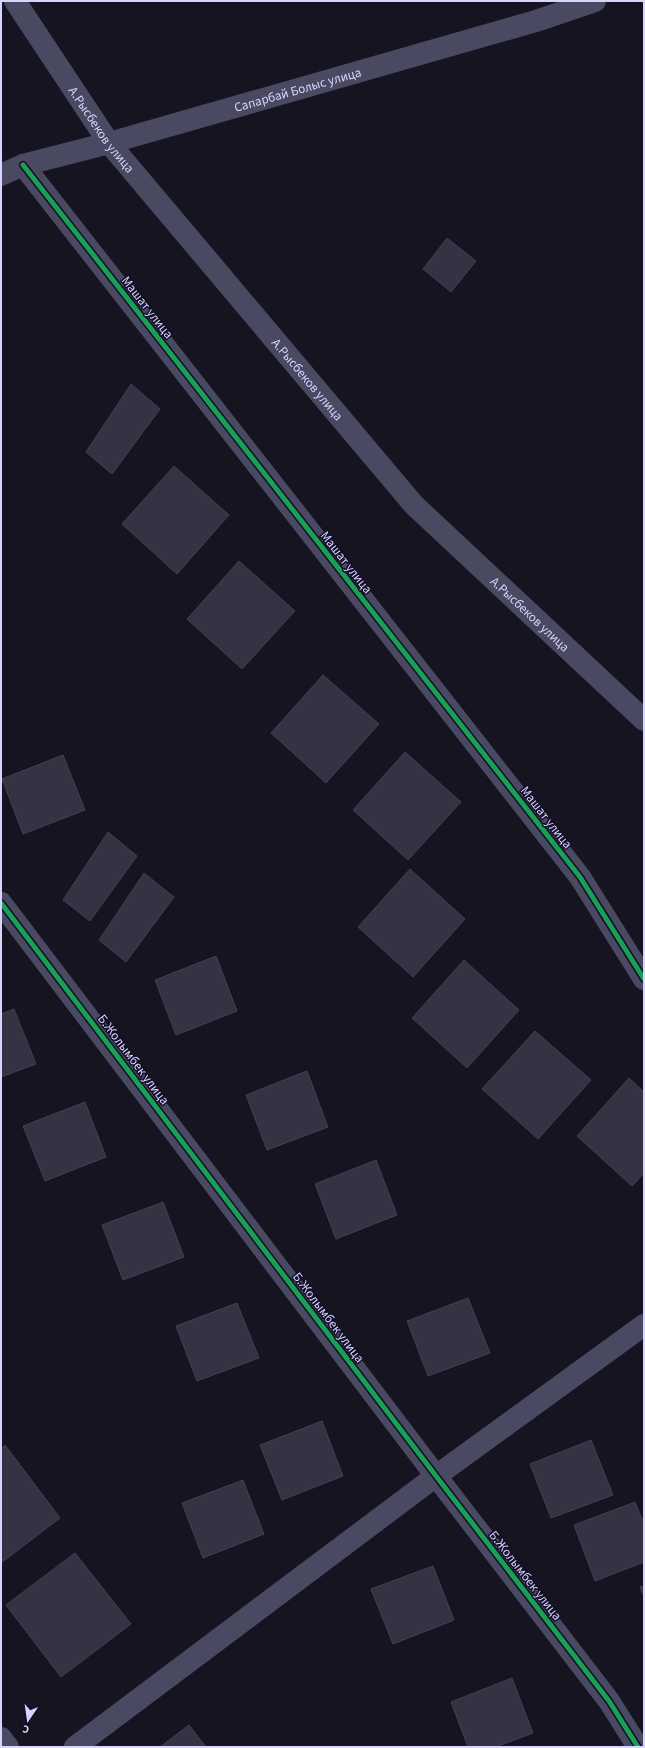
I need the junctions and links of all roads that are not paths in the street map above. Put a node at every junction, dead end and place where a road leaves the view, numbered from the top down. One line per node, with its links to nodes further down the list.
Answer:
1 (15, 1): 3 (street, А.Рысбеков улица)
2 (595, 1): 3 (street, Сапарбай Болыс улица)
3 (109, 143): 4 (street, Сапарбай Болыс улица); 6 (street, А.Рысбеков улица)
4 (23, 165): 5 (street, Сапарбай Болыс улица); 8 (street, Машат улица)
5 (1, 175)
6 (644, 720)
7 (1, 902): 10 (street, Б.Жолымбек улица)
8 (644, 979)
9 (644, 1325): 10 (street)
10 (436, 1476): 13 (street); 14 (street, Б.Жолымбек улица)
11 (1, 1738): 12 (street)
12 (8, 1747)
13 (75, 1747)
14 (638, 1747)

